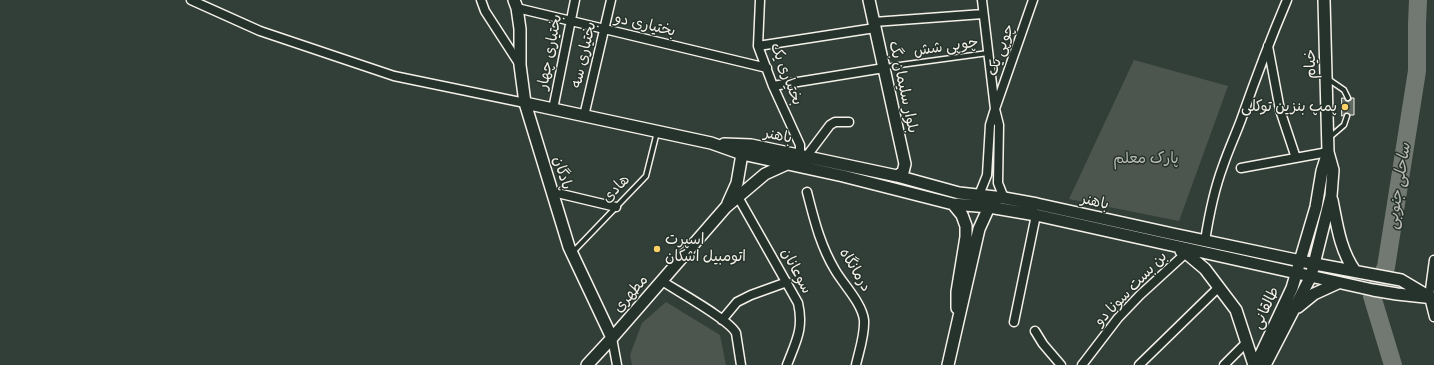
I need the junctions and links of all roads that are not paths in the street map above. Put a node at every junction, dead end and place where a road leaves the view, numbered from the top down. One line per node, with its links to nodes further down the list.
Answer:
1 (191, 0): 25 (street)
2 (481, 0): 19 (street)
3 (575, 0): 13 (street, بختیاری چهار)
4 (611, 0): 15 (street, بختیاری سه)
5 (758, 0): 16 (street, بختیاری یک)
6 (869, 0): 14 (main road, بلوار سلیمان بگ)
7 (982, 0): 12 (street)
8 (1034, 0): 27 (street, چوپی یک)
9 (1287, 0): 17 (street)
10 (1324, 0): 22 (main road, خیام)
11 (517, 3): 13 (street, بختیاری دو); 19 (main road, پادگان)
12 (983, 14): 14 (street); 18 (street)
13 (571, 20): 15 (street, بختیاری دو); 26 (street, بختیاری چهار)
14 (874, 25): 16 (street); 21 (main road, بلوار سلیمان بگ)
15 (604, 29): 20 (street, بختیاری دو); 28 (street, بختیاری سه)
16 (758, 46): 20 (street, بختیاری یک)
17 (1268, 46): 38 (street); 53 (street)
18 (988, 53): 21 (lane, چوپی شش); 27 (street)
19 (520, 65): 25 (main road, پادگان)
20 (767, 68): 23 (street, بختیاری یک)
21 (884, 68): 23 (street); 41 (main road, بلوار سلیمان بگ)
22 (1326, 78): 24 (lane); 32 (main road, خیام)
23 (773, 86): 37 (street, بختیاری یک)
24 (1348, 98)
25 (525, 103): 26 (main road, باهنر); 42 (main road, پادگان)
26 (553, 109): 28 (main road, باهنر)
27 (995, 109): 44 (street, چوپی یک); 47 (street)
28 (584, 116): 31 (main road, باهنر)
29 (1348, 116): 32 (lane)
30 (849, 122): 37 (street)
31 (657, 131): 33 (main road, باهنر); 49 (lane, هادی)
32 (1328, 139): 35 (main road, خیام)
33 (711, 143): 34 (main road, باهنر); 36 (main road, باهنر)
34 (750, 146): 36 (main road, باهنر); 37 (main road, باهنر)
35 (1328, 152): 38 (street); 46 (main road, خیام); 57 (main road, خیام)
36 (742, 154): 39 (main road, باهنر); 50 (main road)
37 (803, 157): 41 (main road, باهنر)
38 (1296, 158): 40 (street)
39 (788, 164): 45 (main road, مطهری); 48 (main road, باهنر)
40 (1241, 168)
41 (896, 176): 44 (main road, باهنر)
42 (552, 192): 49 (street); 55 (main road, پادگان)
43 (807, 192): 80 (street, درمانگاه)
44 (980, 195): 47 (main road, باهنر)
45 (738, 196): 50 (main road, مطهری); 64 (street, سوعانان)
46 (1331, 196): 59 (main road, خیام); 60 (main road)
47 (1004, 198): 53 (main road, باهنر)
48 (953, 204): 51 (main road, باهنر); 72 (main road)
49 (616, 207): 55 (lane, هادی)
50 (726, 207): 63 (main road, مطهری)
51 (989, 207): 52 (main road, باهنر); 72 (main road)
52 (1036, 215): 54 (main road, باهنر); 71 (street)
53 (1205, 240): 57 (main road, باهنر)
54 (1170, 246): 56 (main road); 61 (main road, باهنر)
55 (572, 253): 74 (main road, پادگان)
56 (1186, 253): 66 (main road); 83 (street, بن بست سونا دو)
57 (1300, 260): 59 (main road, باهنر); 61 (main road, طالقانی)
58 (1434, 260): 67 (street)
59 (1315, 264): 60 (main road, باهنر); 62 (main road, خیام)
60 (1357, 272): 67 (main road, باهنر)
61 (1297, 273): 62 (main road, باهنر); 86 (main road, طالقانی)
62 (1311, 276): 65 (main road, باهنر); 68 (main road, طالقانی)
63 (662, 281): 70 (street); 74 (main road, مطهری)
64 (787, 282): 70 (street); 79 (street, سوعانان)
65 (1338, 282): 67 (main road, باهنر); 68 (main road)
66 (1219, 287): 75 (main road); 84 (street)
67 (1432, 297): 69 (street)
68 (1294, 310): 87 (main road, طالقانی)
69 (1434, 317)
70 (722, 320): 78 (street)
71 (1014, 322)
72 (958, 326): 81 (main road)
73 (1035, 331): 82 (street)
74 (612, 338): 76 (main road, مطهری); 77 (street)
75 (1246, 343): 85 (street); 86 (main road)
76 (586, 365)
77 (617, 365)
78 (741, 365)
79 (787, 365)
80 (856, 365)
81 (948, 365)
82 (1061, 365)
83 (1082, 365)
84 (1139, 365)
85 (1224, 365)
86 (1254, 365)
87 (1265, 365)

